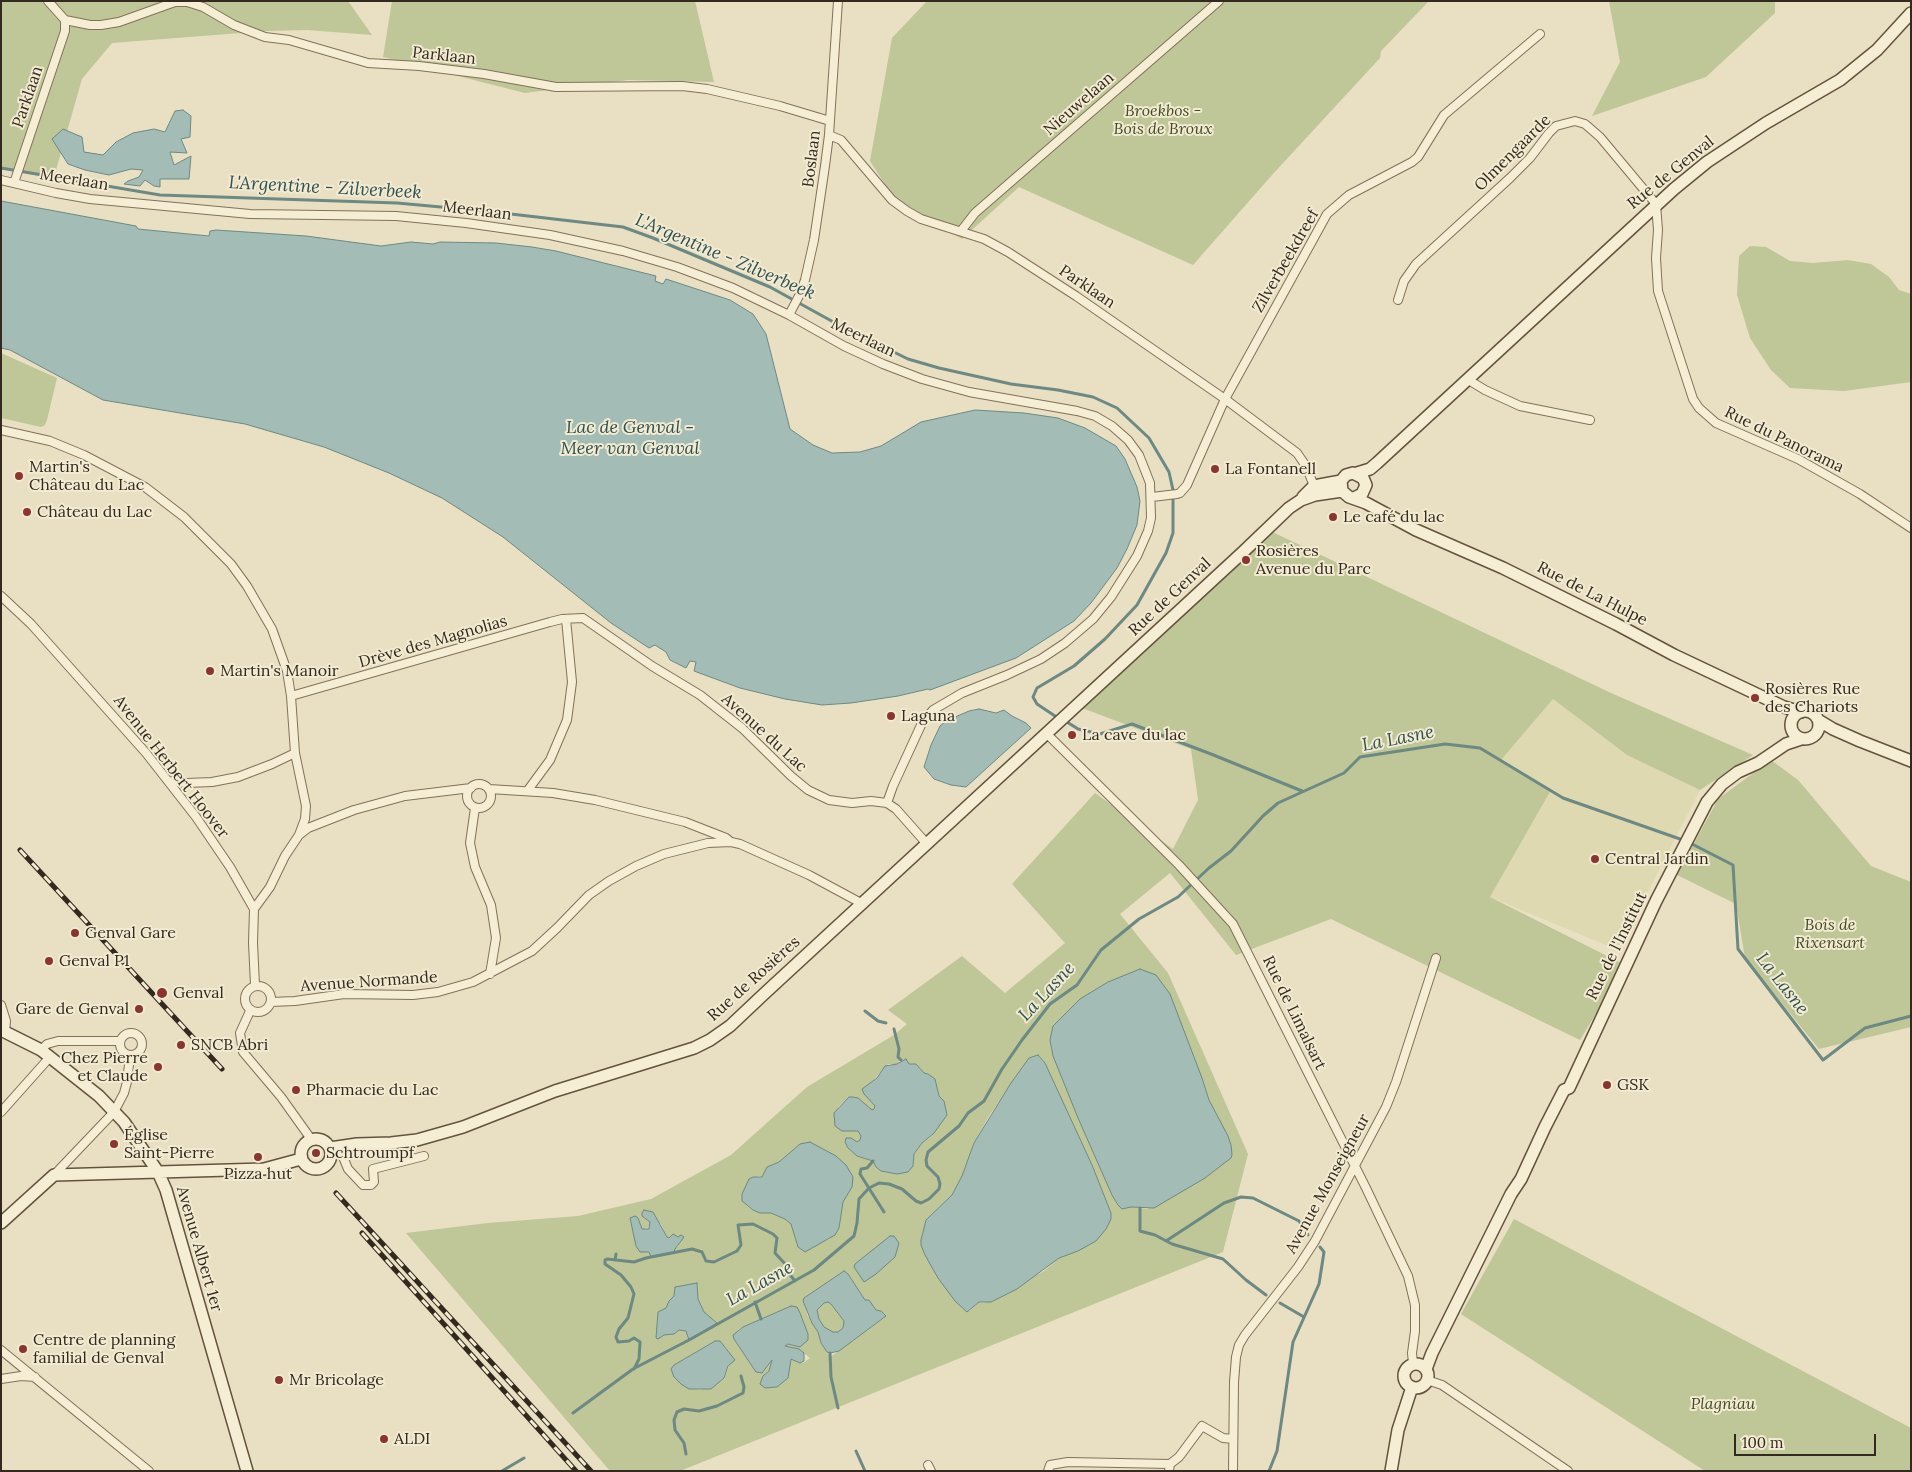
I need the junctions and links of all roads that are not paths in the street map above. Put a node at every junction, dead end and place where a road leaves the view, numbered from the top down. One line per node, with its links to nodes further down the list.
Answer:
1 (48, 1): 5 (street)
2 (838, 1): 7 (street, Boslaan)
3 (1219, 1): 12 (street, Nieuwelaan)
4 (1911, 13): 11 (street, Rue de Genval)
5 (65, 20): 7 (street, Parklaan); 10 (street, Parklaan)
6 (1540, 34): 16 (street, Zilverbeekdreef)
7 (830, 121): 8 (street, Boslaan)
8 (830, 135): 12 (street, Parklaan); 14 (street, Boslaan)
9 (1, 180): 10 (street, Meerlaan)
10 (14, 181): 14 (street, Meerlaan)
11 (1656, 204): 13 (street, Olmengaarde); 15 (street, Rue de Genval); 26 (street, Rue du Panorama)
12 (961, 231): 16 (street, Parklaan)
13 (1398, 300)
14 (789, 315): 22 (street, Meerlaan)
15 (1467, 379): 17 (street); 19 (street, Rue de Genval)
16 (1226, 398): 20 (street, Parklaan); 22 (street, Zilverbeekdreef)
17 (1590, 420)
18 (1, 430): 30 (street)
19 (1362, 481): 21 (street); 23 (street); 25 (street, Rue de La Hulpe)
20 (1314, 486): 21 (street); 24 (street, Rue de Genval)
21 (1341, 486): 23 (street); 24 (street, Rue de Genval)
22 (1152, 497): 51 (street, Meerlaan)
23 (1354, 498): 25 (street, Rue de La Hulpe)
24 (1301, 500): 33 (street, Rue de Genval)
25 (1384, 513): 31 (street, Rue de La Hulpe)
26 (1911, 528)
27 (1, 596): 43 (street, Avenue Herbert Hoover)
28 (583, 618): 29 (street, Drève des Magnolias); 51 (street, Avenue du Lac)
29 (566, 619): 30 (street, Drève des Magnolias); 47 (street)
30 (291, 696): 41 (street)
31 (1784, 707): 32 (street, Rue de La Hulpe); 35 (street)
32 (1801, 712): 34 (street); 35 (street)
33 (1061, 719): 38 (street, Rue de Rosières)
34 (1818, 720): 36 (street); 37 (street)
35 (1791, 725): 39 (street); 40 (street)
36 (1833, 729): 37 (street); 42 (street)
37 (1817, 732): 39 (street)
38 (1046, 733): 55 (street, Rue de Rosières); 74 (street, Rue de Limalsart)
39 (1801, 739): 40 (street, Rue de l'Institut)
40 (1786, 744): 80 (street, Rue de l'Institut)
41 (295, 753): 43 (street); 53 (street)
42 (1911, 761)
43 (168, 780): 57 (street, Avenue Herbert Hoover)
44 (471, 788): 45 (street); 48 (street); 49 (street)
45 (489, 789): 46 (street); 50 (street)
46 (506, 790): 47 (street); 50 (street)
47 (528, 790): 54 (street)
48 (442, 791): 49 (street); 53 (street)
49 (467, 797): 52 (street)
50 (491, 800): 52 (street)
51 (887, 803): 55 (street)
52 (479, 808): 59 (street)
53 (299, 835): 57 (street)
54 (731, 842): 56 (street, Avenue Normande); 59 (street, Avenue Normande)
55 (927, 844): 56 (street, Rue de Rosières)
56 (861, 903): 71 (street, Rue de Rosières)
57 (254, 909): 60 (street)
58 (1436, 958): 74 (street, Avenue Monseigneur)
59 (490, 974): 61 (street, Avenue Normande)
60 (255, 985): 61 (street); 63 (street)
61 (271, 1002): 63 (street)
62 (1, 1005): 64 (street)
63 (250, 1010): 70 (street)
64 (3, 1031): 66 (street, Avenue Albert 1er)
65 (120, 1040): 66 (street); 67 (street); 67 (street)
66 (45, 1054): 68 (street); 69 (street, Avenue Albert 1er)
67 (130, 1056): 69 (street)
68 (1, 1112)
69 (114, 1112): 75 (street, Avenue Albert 1er); 76 (street)
70 (311, 1139): 71 (street); 73 (street)
71 (334, 1147): 72 (street); 73 (street)
72 (424, 1156)
73 (301, 1159): 75 (street)
74 (1355, 1166): 79 (street, Rue de Limalsart); 84 (street, Avenue Monseigneur)
75 (158, 1172): 76 (street); 88 (street, Avenue Albert 1er)
76 (54, 1175): 77 (street)
77 (1, 1223)
78 (1, 1350): 81 (street)
79 (1413, 1363): 80 (street); 83 (street)
80 (1427, 1374): 83 (street); 86 (street)
81 (35, 1377): 82 (street); 87 (street)
82 (1, 1378)
83 (1412, 1386): 91 (street)
84 (1233, 1439): 85 (street); 90 (street, Avenue Monseigneur)
85 (1170, 1467): 89 (street)
86 (1556, 1467): 92 (street)
87 (149, 1471)
88 (247, 1471)
89 (1048, 1471)
90 (1233, 1471)
91 (1391, 1471)
92 (1568, 1471)

